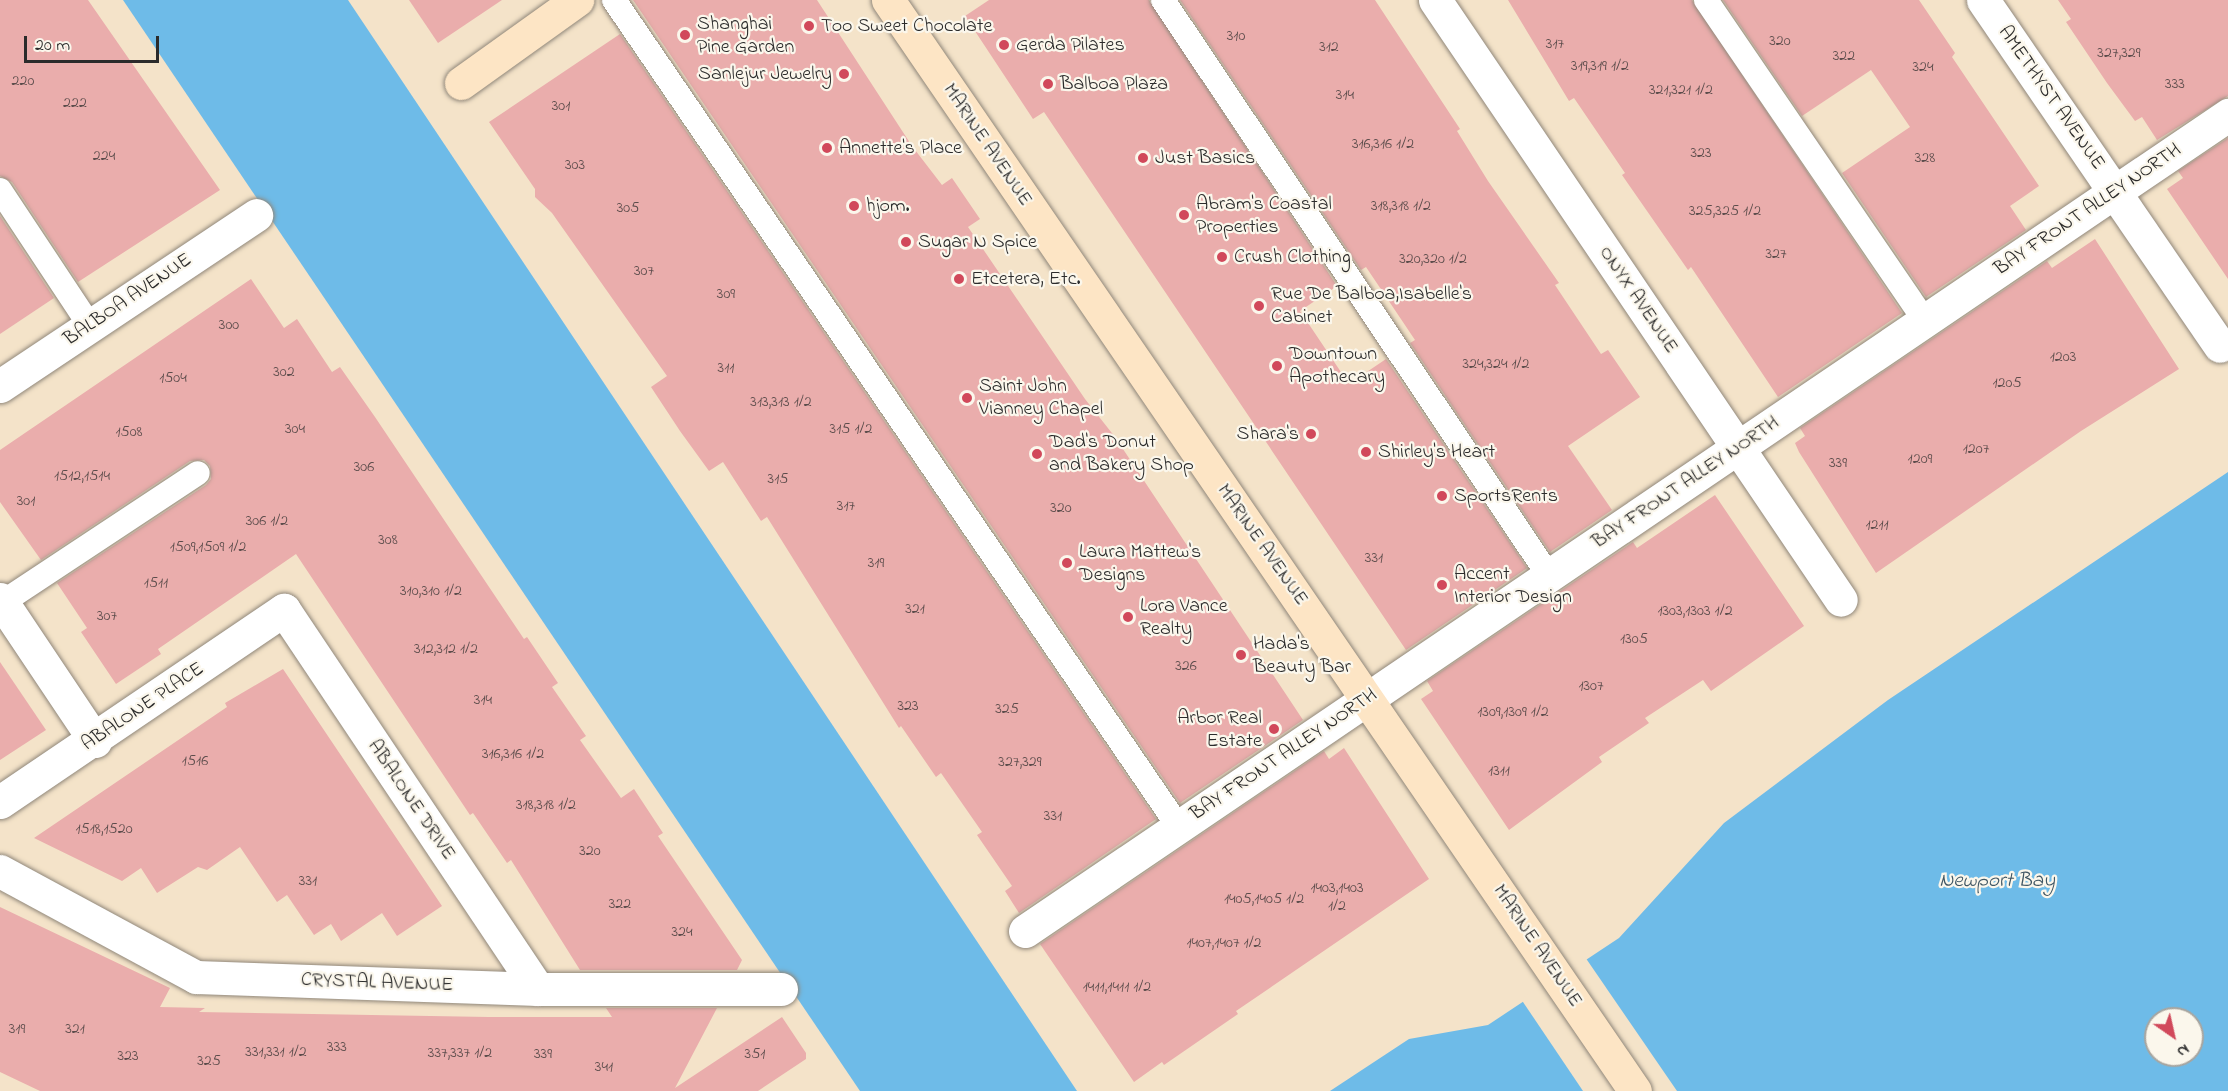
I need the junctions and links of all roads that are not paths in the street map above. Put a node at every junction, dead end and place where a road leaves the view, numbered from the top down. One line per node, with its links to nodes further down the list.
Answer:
1 (577, 0): 8 (street)
2 (614, 0): 26 (lane)
3 (888, 0): 23 (street, MARINE AVENUE)
4 (1163, 0): 19 (lane)
5 (1435, 0): 17 (street, ONYX AVENUE)
6 (1706, 0): 13 (lane)
7 (1983, 0): 11 (street, AMETHYST AVENUE)
8 (461, 83)
9 (2228, 115): 11 (street, BAY FRONT ALLEY NORTH)
10 (0, 190): 14 (lane)
11 (2116, 192): 13 (street, BAY FRONT ALLEY NORTH); 15 (street, AMETHYST AVENUE)
12 (256, 214): 14 (street, BALBOA AVENUE)
13 (1924, 321): 17 (street, BAY FRONT ALLEY NORTH)
14 (90, 326): 16 (street, BALBOA AVENUE)
15 (2220, 346)
16 (0, 386)
17 (1737, 448): 19 (street, BAY FRONT ALLEY NORTH); 20 (street, ONYX AVENUE)
18 (198, 472): 21 (lane)
19 (1548, 576): 23 (street, BAY FRONT ALLEY NORTH)
20 (1841, 600)
21 (1, 602): 24 (street)
22 (284, 610): 24 (street, ABALONE PLACE); 29 (street, ABALONE DRIVE)
23 (1368, 699): 26 (street, BAY FRONT ALLEY NORTH); 31 (street, MARINE AVENUE)
24 (95, 741): 25 (street, ABALONE PLACE)
25 (0, 802)
26 (1178, 826): 28 (street, BAY FRONT ALLEY NORTH)
27 (0, 871): 29 (street, CRYSTAL AVENUE)
28 (1025, 931)
29 (538, 989): 30 (street, CRYSTAL AVENUE)
30 (781, 989)
31 (1635, 1091)

